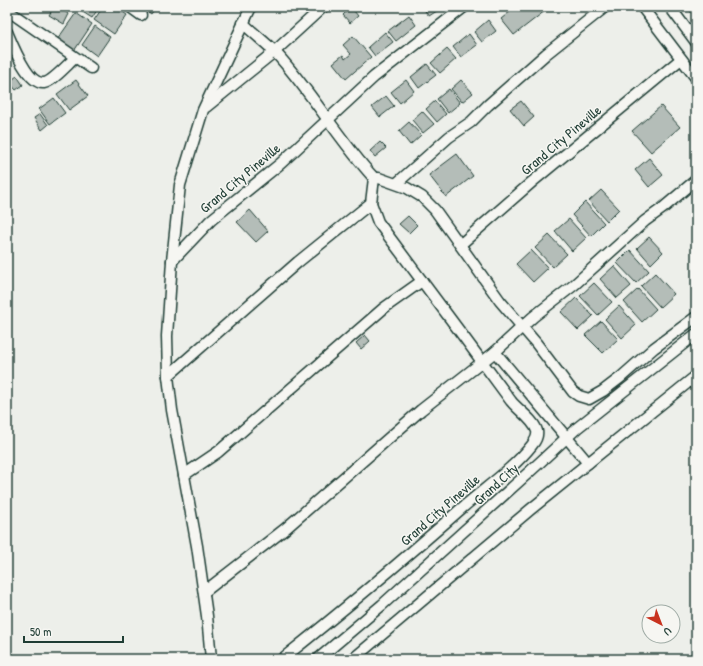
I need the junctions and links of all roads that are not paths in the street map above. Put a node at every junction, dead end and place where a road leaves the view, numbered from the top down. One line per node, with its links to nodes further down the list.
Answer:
1 (130, 7): 9 (street)
2 (251, 7): 10 (street, Grand City Pineville)
3 (323, 7): 13 (street)
4 (464, 7): 19 (street, Grand City Pineville)
5 (605, 7): 22 (street)
6 (642, 7): 15 (street)
7 (670, 7): 12 (street)
8 (7, 10): 14 (street)
9 (141, 15)
10 (243, 23): 13 (street); 18 (street, Grand City Pineville)
11 (7, 32): 14 (street)
12 (696, 42)
13 (274, 52): 18 (street); 19 (street)
14 (75, 58): 16 (street)
15 (681, 59): 17 (street); 24 (street, Grand City Pineville)
16 (91, 68)
17 (696, 78)
18 (203, 110): 25 (street, Grand City Pineville)
19 (328, 120): 20 (street); 25 (street, Grand City Pineville)
20 (374, 178): 22 (street); 23 (street, Grand City Pineville)
21 (696, 180): 28 (street)
22 (397, 184): 24 (street)
23 (371, 202): 26 (street, Grand City Pineville); 32 (street)
24 (461, 244): 28 (street)
25 (172, 261): 32 (street, Grand City Pineville)
26 (422, 281): 31 (street, Grand City Pineville); 36 (street)
27 (696, 316): 28 (street)
28 (523, 327): 30 (street)
29 (696, 334): 34 (street, Grand City)
30 (495, 352): 31 (street); 34 (street)
31 (481, 362): 37 (street); 39 (street, Grand City Pineville)
32 (168, 376): 36 (street, Grand City Pineville)
33 (696, 376): 35 (street)
34 (567, 437): 35 (street); 40 (street, Grand City)
35 (588, 463): 41 (street)
36 (184, 475): 37 (street, Grand City Pineville)
37 (204, 592): 38 (street, Grand City Pineville)
38 (211, 659)
39 (282, 659)
40 (318, 659)
41 (353, 659)

